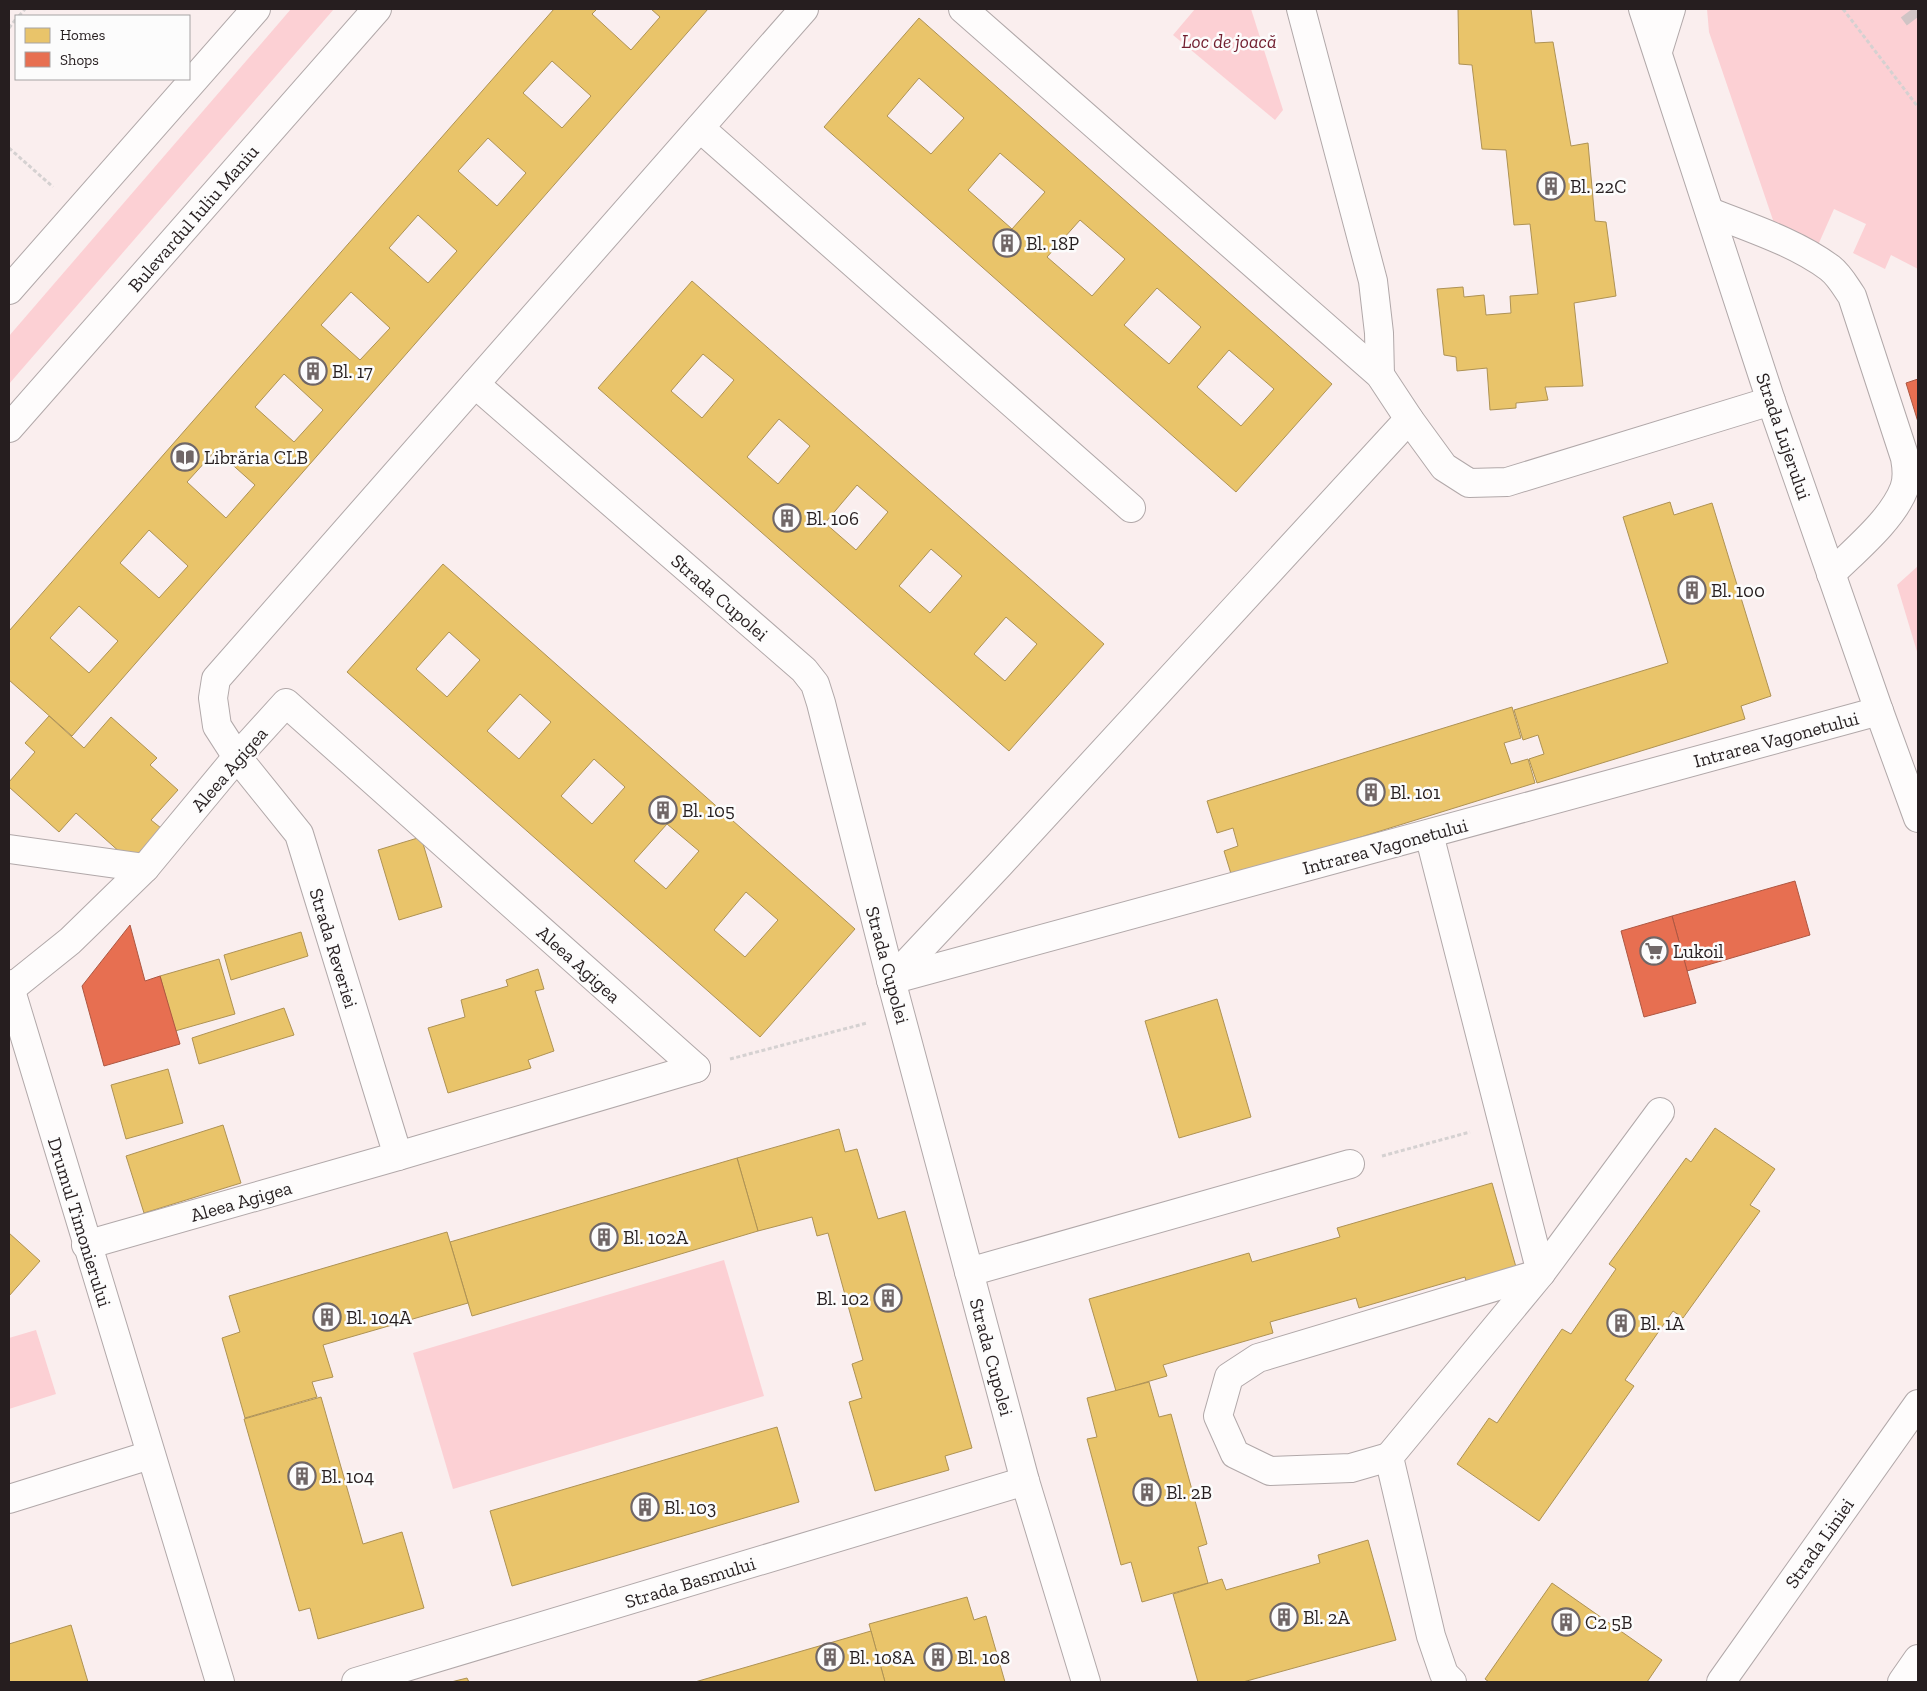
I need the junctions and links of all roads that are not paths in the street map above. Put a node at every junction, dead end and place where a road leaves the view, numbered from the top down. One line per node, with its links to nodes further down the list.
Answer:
1 (256, 9): 11 (street)
2 (377, 9): 16 (street, Bulevardul Iuliu Maniu)
3 (804, 9): 9 (street, Strada Reveriei)
4 (963, 9): 12 (street)
5 (1301, 9): 12 (street)
6 (1643, 9): 8 (street, Strada Lujerului)
7 (1671, 9): 8 (street)
8 (1658, 51): 10 (street, Strada Lujerului)
9 (700, 128): 13 (street, Strada Reveriei); 17 (street)
10 (1710, 212): 14 (street, Strada Lujerului); 18 (street)
11 (9, 290)
12 (1380, 374): 15 (street)
13 (475, 384): 20 (street, Strada Reveriei); 25 (street, Strada Cupolei)
14 (1771, 401): 15 (street); 18 (street, Strada Lujerului)
15 (1409, 419): 25 (street)
16 (9, 428)
17 (1131, 508)
18 (1832, 574): 19 (street, Strada Lujerului)
19 (1879, 711): 21 (street, Strada Lujerului); 22 (street, Intrarea Vagonetului)
20 (237, 757): 24 (street, Aleea Agigea); 28 (street, Strada Reveriei); 28 (street, Aleea Agigea)
21 (1918, 818)
22 (1429, 834): 25 (street, Intrarea Vagonetului); 32 (street)
23 (9, 849): 24 (street)
24 (145, 868): 26 (street, Aleea Agigea)
25 (891, 980): 31 (street, Strada Cupolei)
26 (9, 988): 30 (street, Drumul Timonierului)
27 (1660, 1112): 32 (street)
28 (398, 1156): 30 (street, Aleea Agigea)
29 (1350, 1164): 31 (street)
30 (86, 1245): 34 (street, Drumul Timonierului)
31 (969, 1272): 36 (street, Strada Cupolei)
32 (1541, 1273): 35 (street); 35 (street)
33 (1918, 1404): 43 (street, Strada Liniei)
34 (150, 1456): 37 (street); 40 (street, Drumul Timonierului)
35 (1389, 1457): 39 (street)
36 (1025, 1481): 41 (street, Strada Basmului); 42 (street, Strada Cupolei)
37 (9, 1499)
38 (1918, 1660): 44 (street)
39 (1445, 1680)
40 (220, 1682)
41 (356, 1682)
42 (1086, 1682)
43 (1721, 1682)
44 (1902, 1682)

